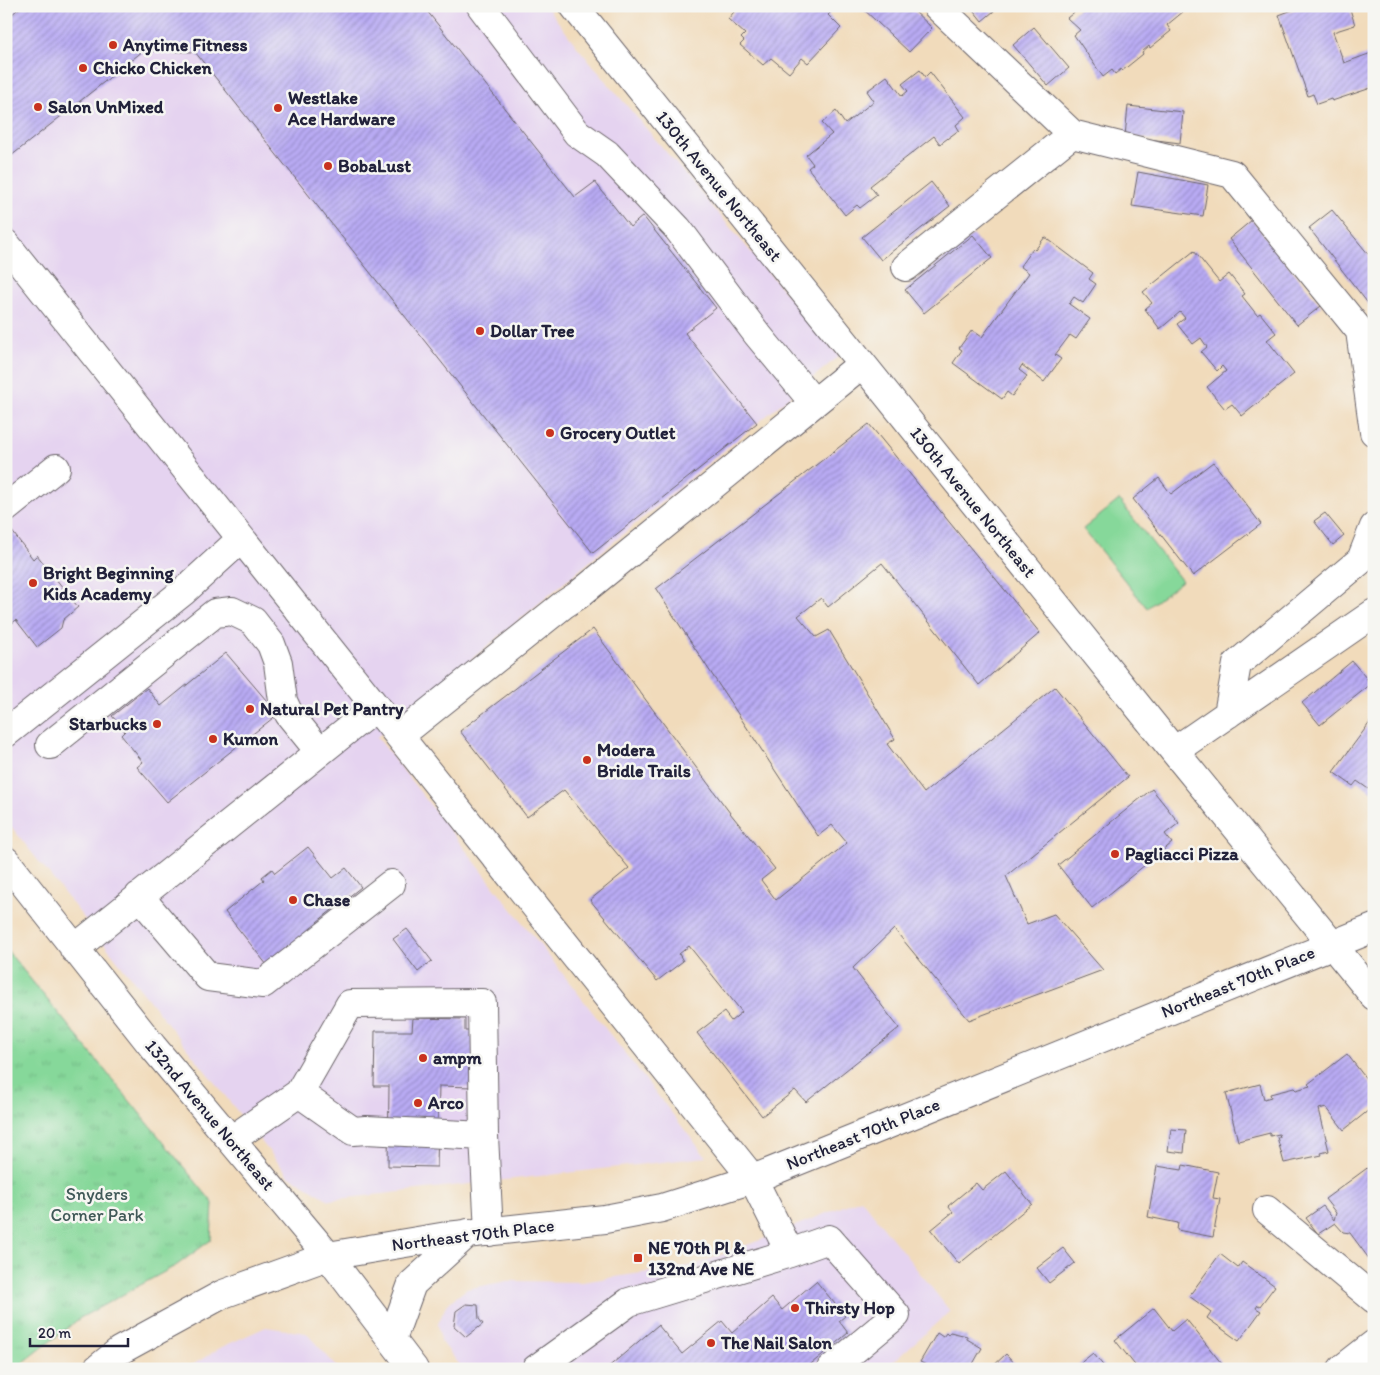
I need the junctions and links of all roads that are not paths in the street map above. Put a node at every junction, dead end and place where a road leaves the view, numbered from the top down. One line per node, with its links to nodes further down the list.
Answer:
1 (481, 6): 8 (street)
2 (574, 6): 7 (street, 130th Avenue Northeast)
3 (937, 6): 4 (street)
4 (1072, 134): 6 (street); 9 (street)
5 (6, 244): 13 (street)
6 (906, 266)
7 (862, 364): 8 (street); 21 (street, 130th Avenue Northeast)
8 (814, 403): 18 (street)
9 (1374, 432)
10 (56, 468): 11 (street)
11 (6, 508)
12 (1374, 527): 16 (street)
13 (242, 539): 15 (street); 17 (street)
14 (1374, 613): 16 (street)
15 (376, 707): 18 (street); 20 (street)
16 (1228, 714): 21 (street)
17 (6, 733)
18 (399, 736): 32 (street)
19 (50, 745): 20 (street)
20 (319, 751): 24 (street)
21 (1174, 751): 26 (street, 130th Avenue Northeast)
22 (6, 861): 27 (street, 132nd Avenue Northeast)
23 (391, 884): 24 (street)
24 (139, 896): 27 (street)
25 (1374, 928): 26 (street, Northeast 70th Place)
26 (1333, 944): 28 (street, 130th Avenue Northeast); 32 (street, Northeast 70th Place)
27 (74, 949): 31 (street, 132nd Avenue Northeast)
28 (1374, 996)
29 (299, 1093): 30 (street); 30 (street); 31 (street)
30 (484, 1136): 34 (street)
31 (231, 1140): 36 (street, 132nd Avenue Northeast)
32 (753, 1179): 34 (street, Northeast 70th Place); 35 (street)
33 (1267, 1210): 37 (street)
34 (479, 1233): 36 (street, Northeast 70th Place); 38 (street)
35 (790, 1253): 42 (street); 43 (street)
36 (328, 1256): 38 (street, 132nd Avenue Northeast); 40 (street, Northeast 70th Place)
37 (1374, 1299)
38 (392, 1339): 41 (street, 132nd Avenue Northeast)
39 (1374, 1344): 44 (street)
40 (97, 1369)
41 (414, 1369)
42 (536, 1369)
43 (831, 1369)
44 (1342, 1369)

